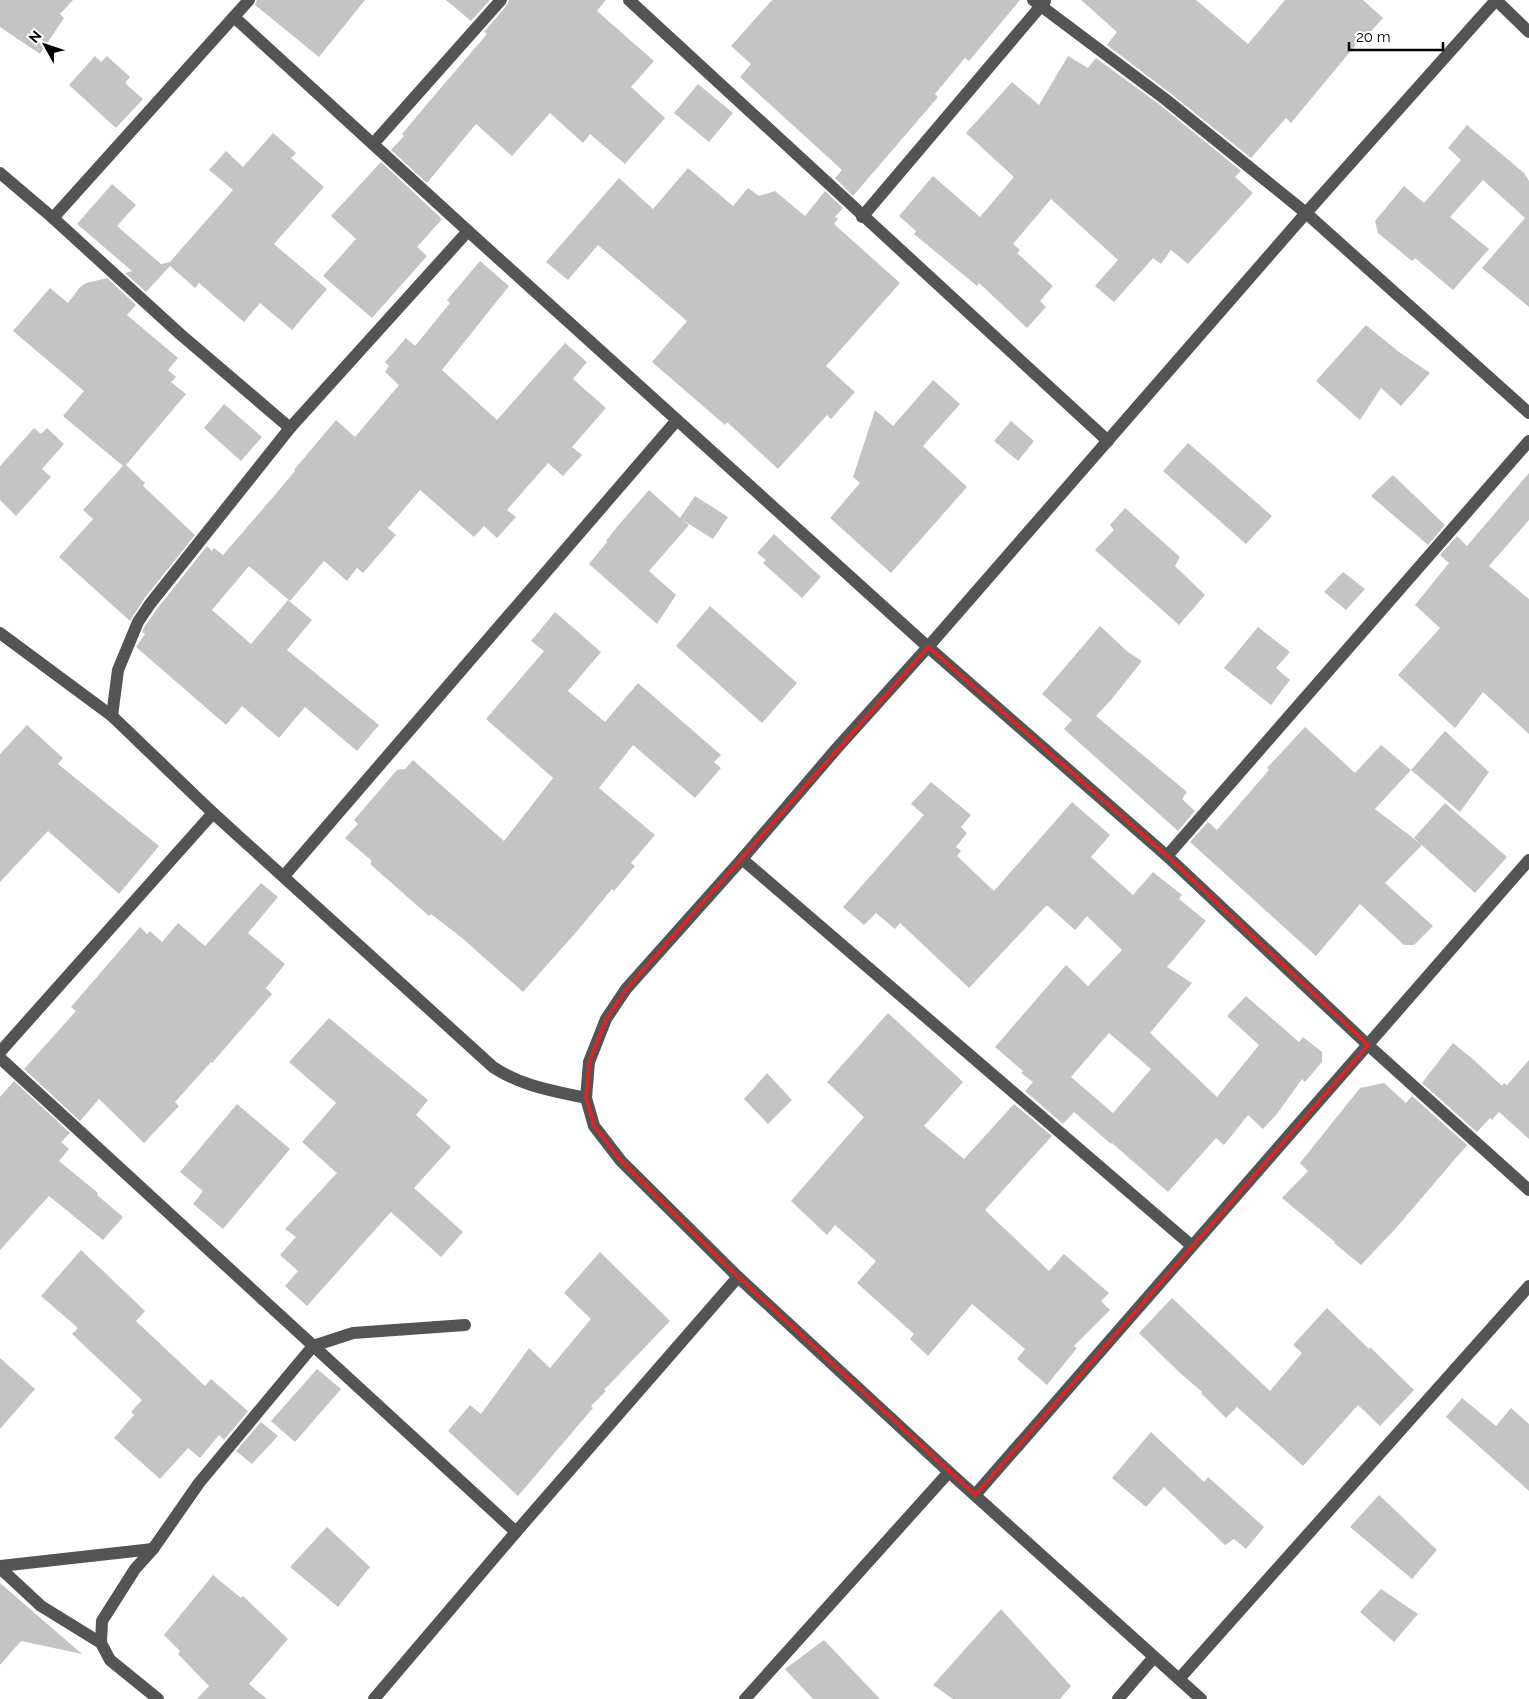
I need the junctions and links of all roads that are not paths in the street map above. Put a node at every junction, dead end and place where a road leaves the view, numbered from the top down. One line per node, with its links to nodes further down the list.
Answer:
1 (249, 0): 6 (street)
2 (501, 0): 8 (street)
3 (629, 0): 11 (street)
4 (1496, 0): 7 (street); 10 (street)
5 (1040, 2): 10 (street); 11 (street)
6 (234, 17): 8 (street); 12 (street)
7 (1529, 32)
8 (373, 144): 13 (street)
9 (0, 173): 12 (street)
10 (1306, 213): 14 (street); 17 (street)
11 (862, 217): 17 (street)
12 (53, 218): 16 (street)
13 (468, 231): 15 (street); 16 (street)
14 (1529, 413)
15 (677, 420): 20 (street); 26 (street)
16 (290, 428): 21 (street)
17 (1108, 441): 20 (street)
18 (1529, 441): 23 (street)
19 (0, 633): 21 (street)
20 (928, 647): 23 (street); 24 (street)
21 (112, 716): 22 (street)
22 (214, 813): 26 (street); 28 (street)
23 (1168, 856): 27 (street)
24 (742, 859): 30 (street); 32 (street)
25 (1529, 860): 27 (street)
26 (284, 876): 30 (street)
27 (1368, 1045): 31 (street); 32 (street)
28 (0, 1052)
29 (0, 1058): 36 (street)
30 (586, 1098): 33 (street)
31 (1529, 1190)
32 (1192, 1246): 38 (street)
33 (738, 1277): 37 (street); 39 (street)
34 (1529, 1286): 44 (street)
35 (465, 1325): 36 (street)
36 (313, 1346): 39 (street); 40 (street)
37 (949, 1472): 38 (street); 47 (street)
38 (974, 1495): 43 (street)
39 (516, 1532): 46 (street)
40 (153, 1549): 41 (street); 42 (street)
41 (0, 1567): 42 (street)
42 (101, 1643): 45 (street)
43 (1154, 1657): 44 (street); 48 (street)
44 (1179, 1679): 49 (street)
45 (158, 1699)
46 (374, 1699)
47 (745, 1699)
48 (1118, 1699)
49 (1201, 1699)

